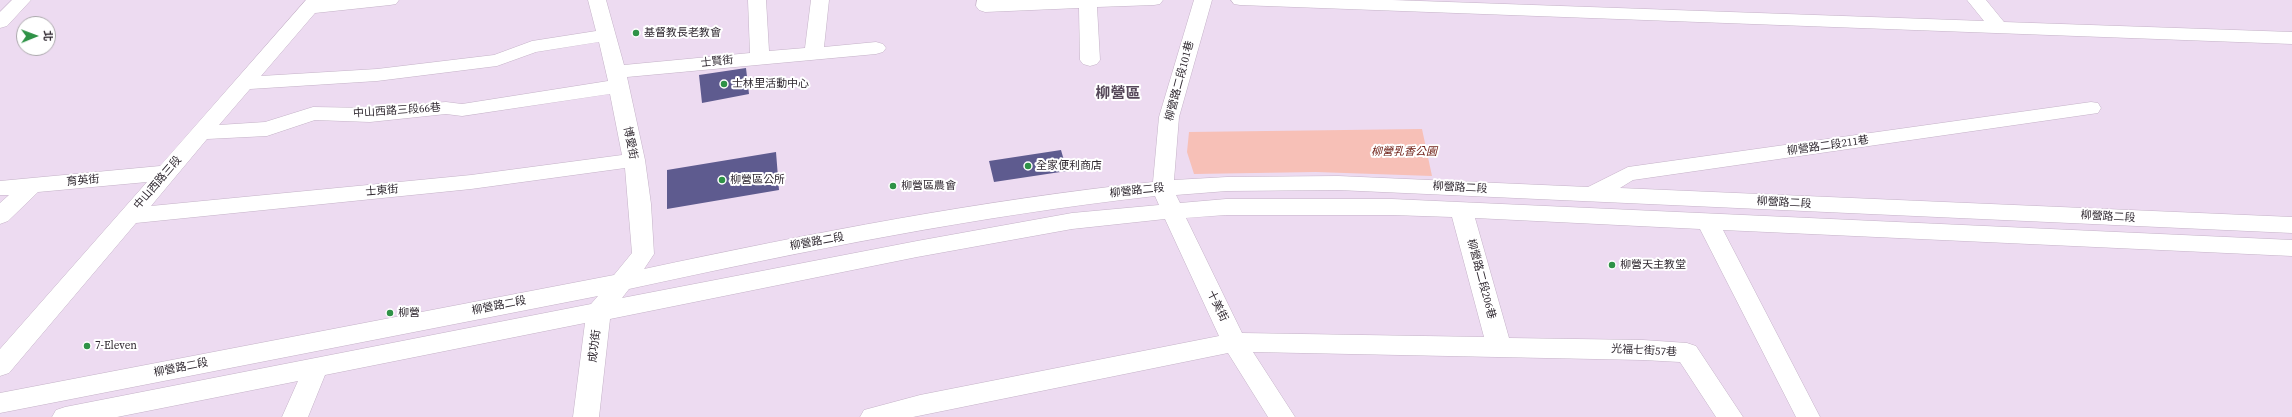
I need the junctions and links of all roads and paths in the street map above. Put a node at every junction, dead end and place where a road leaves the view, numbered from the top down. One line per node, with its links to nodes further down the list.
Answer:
1 (22, 0): 14 (street)
2 (390, 0): 12 (street)
3 (597, 0): 16 (street, 博愛街)
4 (757, 0): 20 (street)
5 (820, 0): 19 (street)
6 (1154, 0): 10 (street)
7 (1203, 0): 30 (street, 柳營路二段101巷)
8 (1240, 0): 13 (street)
9 (1976, 0): 15 (street)
10 (1088, 2): 11 (street); 21 (street)
11 (985, 3)
12 (313, 4): 23 (street, 中山西路三段)
13 (1469, 4): 15 (street)
14 (0, 22)
15 (1999, 28): 17 (street)
16 (606, 35): 22 (street, 博愛街); 23 (street)
17 (2292, 38)
18 (876, 48): 19 (street, 士賢街)
19 (814, 52): 20 (street, 士賢街)
20 (760, 58): 22 (street, 士賢街)
21 (1090, 60)
22 (618, 79): 25 (street, 中山西路三段66巷); 26 (street, 博愛街)
23 (245, 83): 25 (street, 中山西路三段)
24 (2091, 108): 31 (street, 柳營路二段211巷)
25 (201, 133): 27 (street, 中山西路三段)
26 (634, 160): 35 (street, 士東街); 42 (street, 博愛街)
27 (165, 173): 28 (street, 育英街); 35 (street, 中山西路三段)
28 (32, 185): 29 (street, 育英街); 34 (street)
29 (0, 188)
30 (1163, 188): 31 (street, 柳營路二段); 32 (street, 十美街); 42 (street, 柳營路二段)
31 (1592, 194): 36 (street); 38 (street, 柳營路二段)
32 (1172, 211): 33 (street, 柳營路二段); 43 (street, 柳營路二段); 44 (street, 十美街)
33 (1462, 212): 36 (street, 柳營路二段); 45 (street, 柳營路二段206巷)
34 (0, 216)
35 (129, 216): 46 (street, 中山西路三段)
36 (1595, 217): 37 (street, 柳營路二段)
37 (1708, 222): 40 (street, 柳營路二段); 50 (street)
38 (2243, 223): 39 (street, 柳營路二段); 40 (street)
39 (2292, 225)
40 (2262, 246): 41 (street, 柳營路二段)
41 (2292, 248)
42 (623, 282): 43 (street); 48 (street, 柳營路二段)
43 (600, 311): 47 (street, 柳營路二段); 53 (street, 成功街)
44 (1234, 342): 45 (street); 54 (street); 55 (street, 十美街)
45 (1499, 347): 56 (street, 光福七街57巷)
46 (0, 366)
47 (316, 368): 49 (street, 柳營路二段); 52 (street)
48 (0, 403)
49 (125, 410): 51 (street, 柳營路二段)
50 (1808, 416)
51 (64, 417)
52 (295, 417)
53 (586, 417)
54 (873, 417)
55 (1282, 417)
56 (1730, 417)

